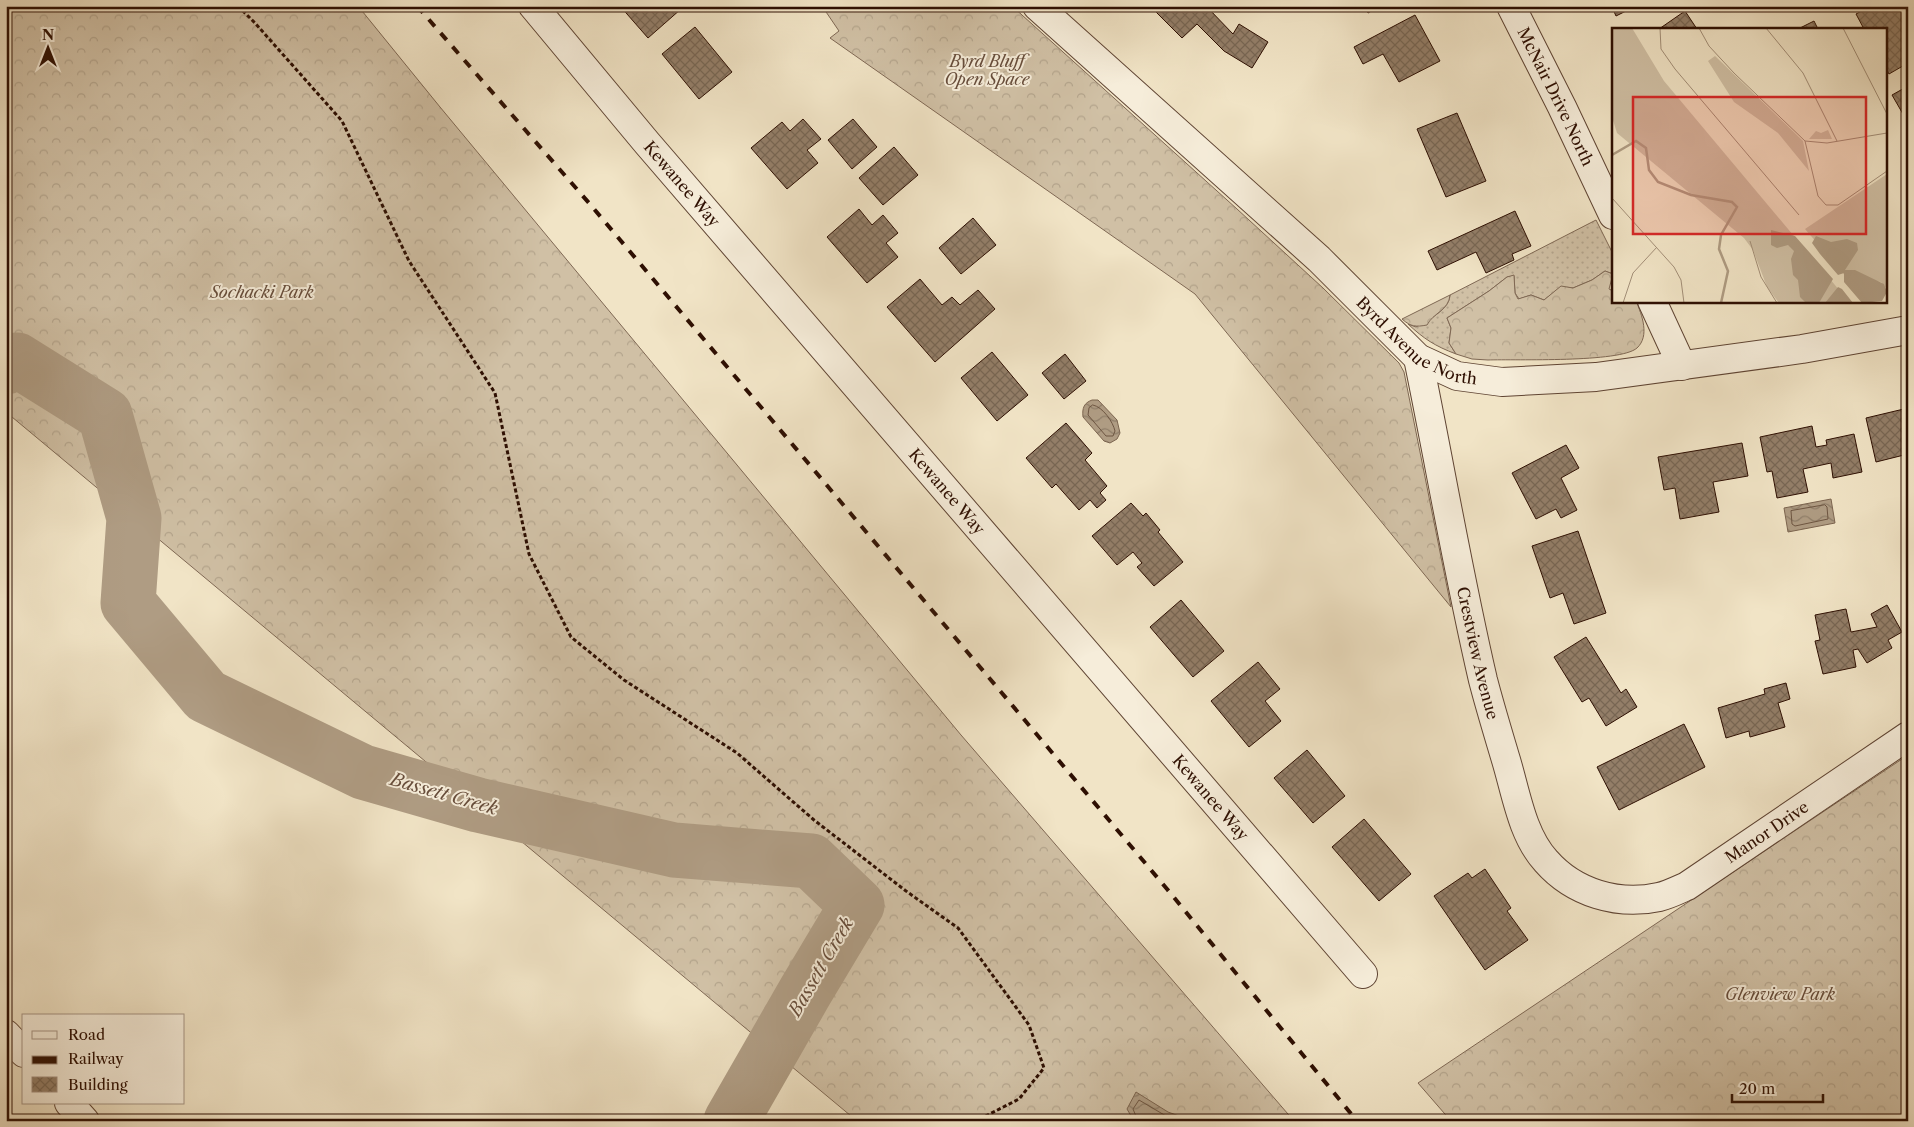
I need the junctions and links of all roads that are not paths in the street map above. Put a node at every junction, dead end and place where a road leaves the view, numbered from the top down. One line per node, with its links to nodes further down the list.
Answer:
1 (533, 6): 11 (street, Kewanee Way)
2 (1037, 6): 7 (street, Byrd Avenue North)
3 (1511, 6): 4 (street, McNair Drive North)
4 (1612, 213)
5 (1652, 302): 8 (street)
6 (1908, 330): 8 (street, Byrd Avenue North)
7 (1418, 358): 8 (street, Byrd Avenue North); 10 (street, Crestview Avenue)
8 (1682, 366)
9 (1908, 736): 10 (street, Manor Drive)
10 (1616, 900)
11 (1363, 974)
12 (6, 1034): 13 (street)
13 (22, 1051)
14 (70, 1104): 15 (street)
15 (85, 1121)

